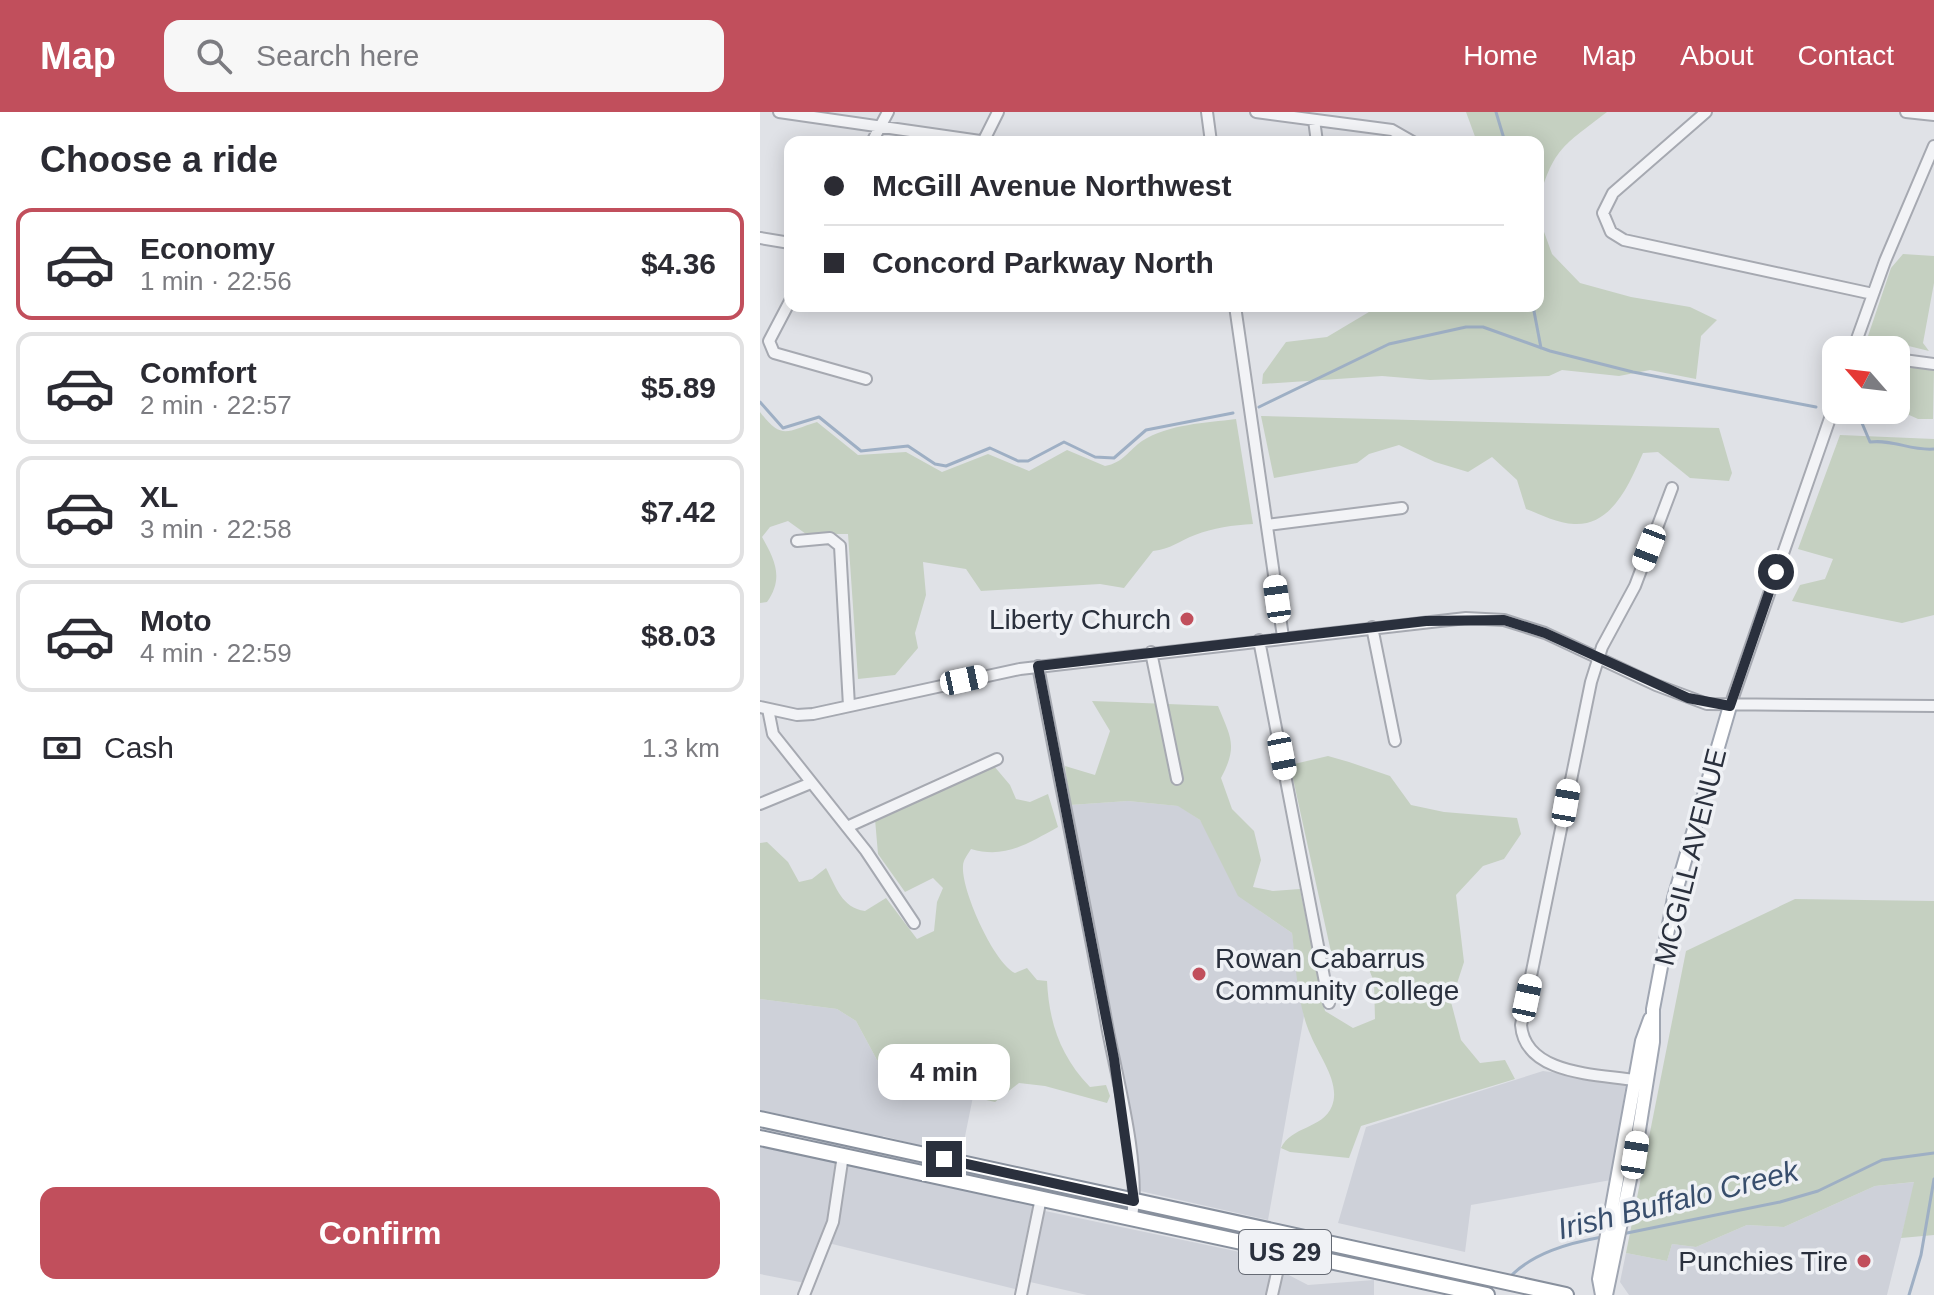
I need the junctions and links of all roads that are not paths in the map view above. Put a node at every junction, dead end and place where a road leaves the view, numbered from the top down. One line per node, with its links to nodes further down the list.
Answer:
1 (779, 112): 10 (street)
2 (888, 112): 10 (street)
3 (998, 112): 13 (street)
4 (1207, 112): 14 (street)
5 (1256, 112): 9 (street)
6 (1706, 112): 20 (street)
7 (1906, 112): 8 (street)
8 (1934, 115)
9 (1314, 120): 15 (street); 16 (street)
10 (880, 127): 11 (street); 12 (street)
11 (875, 136)
12 (943, 136)
13 (988, 136)
14 (1210, 136)
15 (1316, 136)
16 (1402, 136)
17 (1934, 146): 20 (street)
18 (760, 238): 19 (street)
19 (784, 242)
20 (1873, 294): 23 (street)
21 (784, 312): 26 (street)
22 (1236, 312): 30 (street)
23 (1858, 336)
24 (1910, 361): 25 (street)
25 (1934, 364)
26 (866, 379)
27 (1828, 424): 39 (street)
28 (1672, 488): 36 (street)
29 (1402, 508): 30 (street)
30 (1267, 525): 33 (street)
31 (797, 541): 38 (street)
32 (1372, 627): 33 (street); 36 (street); 42 (street)
33 (1283, 637): 34 (street)
34 (1259, 640): 35 (street); 49 (street)
35 (1151, 652): 37 (street); 44 (street)
36 (1598, 657): 39 (street); 51 (street)
37 (1038, 666): 38 (street); 60 (street)
38 (849, 706): 41 (street)
39 (1730, 706): 40 (street); 50 (main road, MCGILL AVENUE)
40 (1934, 706)
41 (764, 708): 45 (street)
42 (1395, 741)
43 (997, 759): 47 (street)
44 (1177, 779)
45 (811, 783): 46 (street); 47 (street)
46 (760, 804)
47 (847, 827): 48 (street)
48 (914, 923)
49 (1329, 1003)
50 (1653, 1009): 51 (main road); 58 (main road)
51 (1634, 1080): 52 (main road)
52 (1631, 1098): 58 (main road); 65 (main road)
53 (760, 1119): 54 (highway, US 29)
54 (807, 1129): 56 (highway); 60 (highway, US 29)
55 (760, 1138): 56 (highway, US 29)
56 (804, 1147): 57 (highway, US 29)
57 (843, 1155): 59 (highway, US 29); 66 (street)
58 (1629, 1183): 65 (main road)
59 (1041, 1198): 61 (highway, US 29); 67 (street)
60 (1134, 1201): 61 (street); 64 (highway, US 29)
61 (1132, 1218): 62 (highway, US 29)
62 (1282, 1251): 63 (highway, US 29); 68 (street)
63 (1306, 1256): 64 (highway); 69 (highway, US 29)
64 (1438, 1267): 70 (highway, US 29)
65 (1605, 1280): 71 (main road)
66 (804, 1295)
67 (1021, 1295)
68 (1272, 1295)
69 (1487, 1295)
70 (1566, 1295)
71 (1604, 1295)

